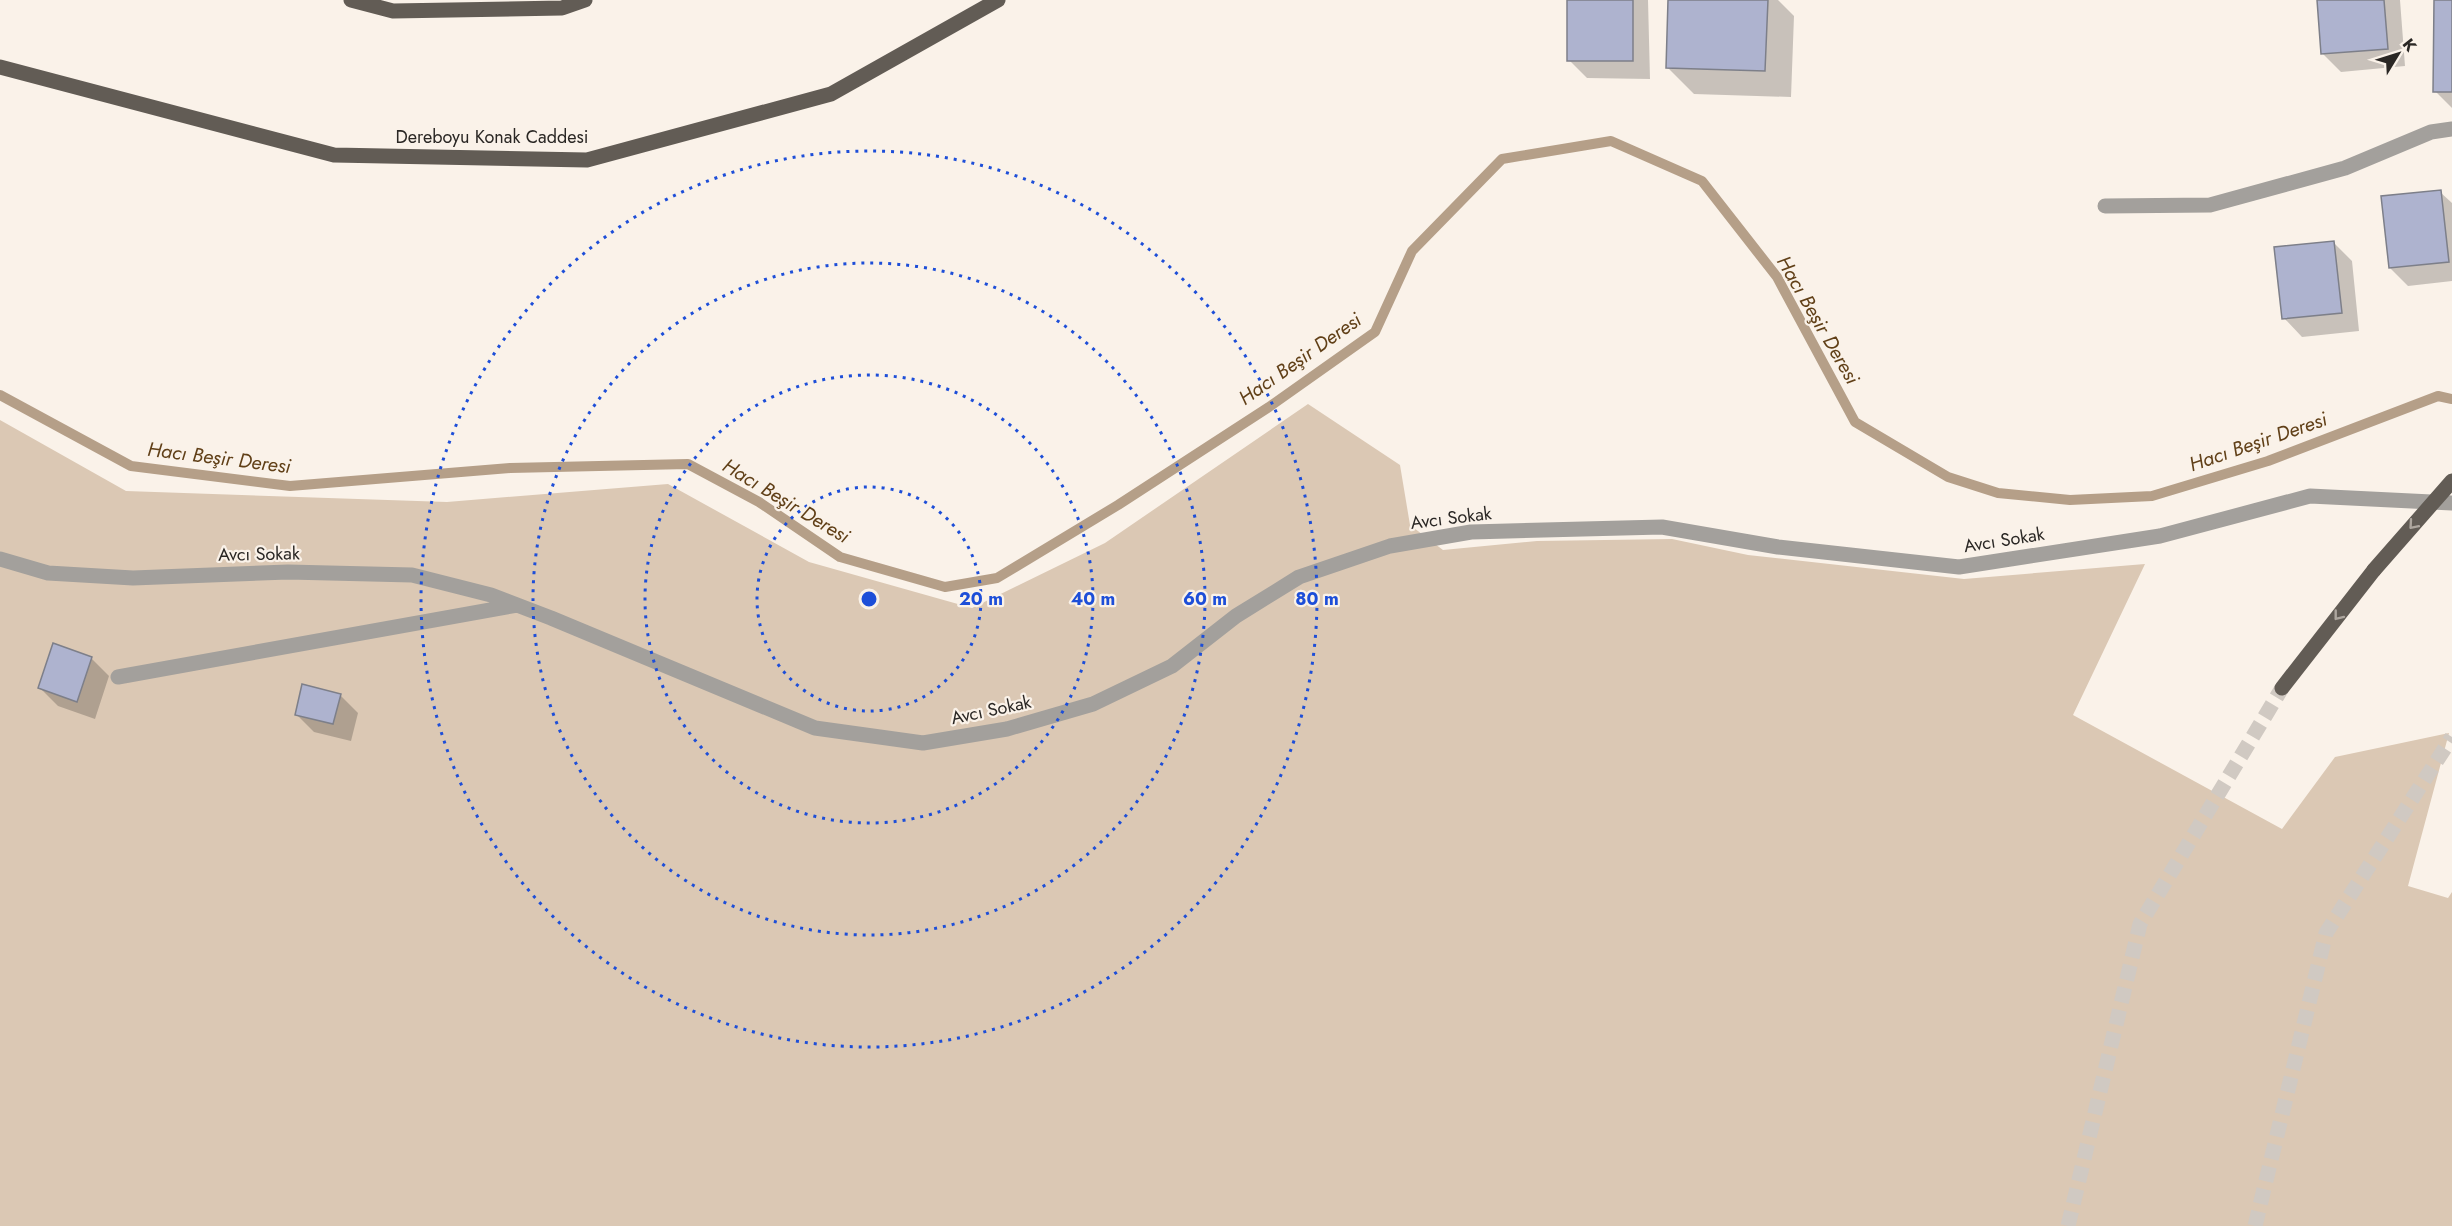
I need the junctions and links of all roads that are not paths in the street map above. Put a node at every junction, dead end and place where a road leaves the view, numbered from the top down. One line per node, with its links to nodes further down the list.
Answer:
1 (351, 0): 2 (main road)
2 (585, 0)
3 (998, 0): 4 (main road, Dereboyu Konak Caddesi)
4 (0, 67)
5 (2452, 129): 6 (street)
6 (2105, 206)
7 (2452, 481): 12 (main road, one-way to 12, bridge)
8 (2452, 503): 10 (street, Avcı Sokak)
9 (0, 559): 10 (street, Avcı Sokak)
10 (517, 605): 11 (street)
11 (118, 677)
12 (2282, 688)

